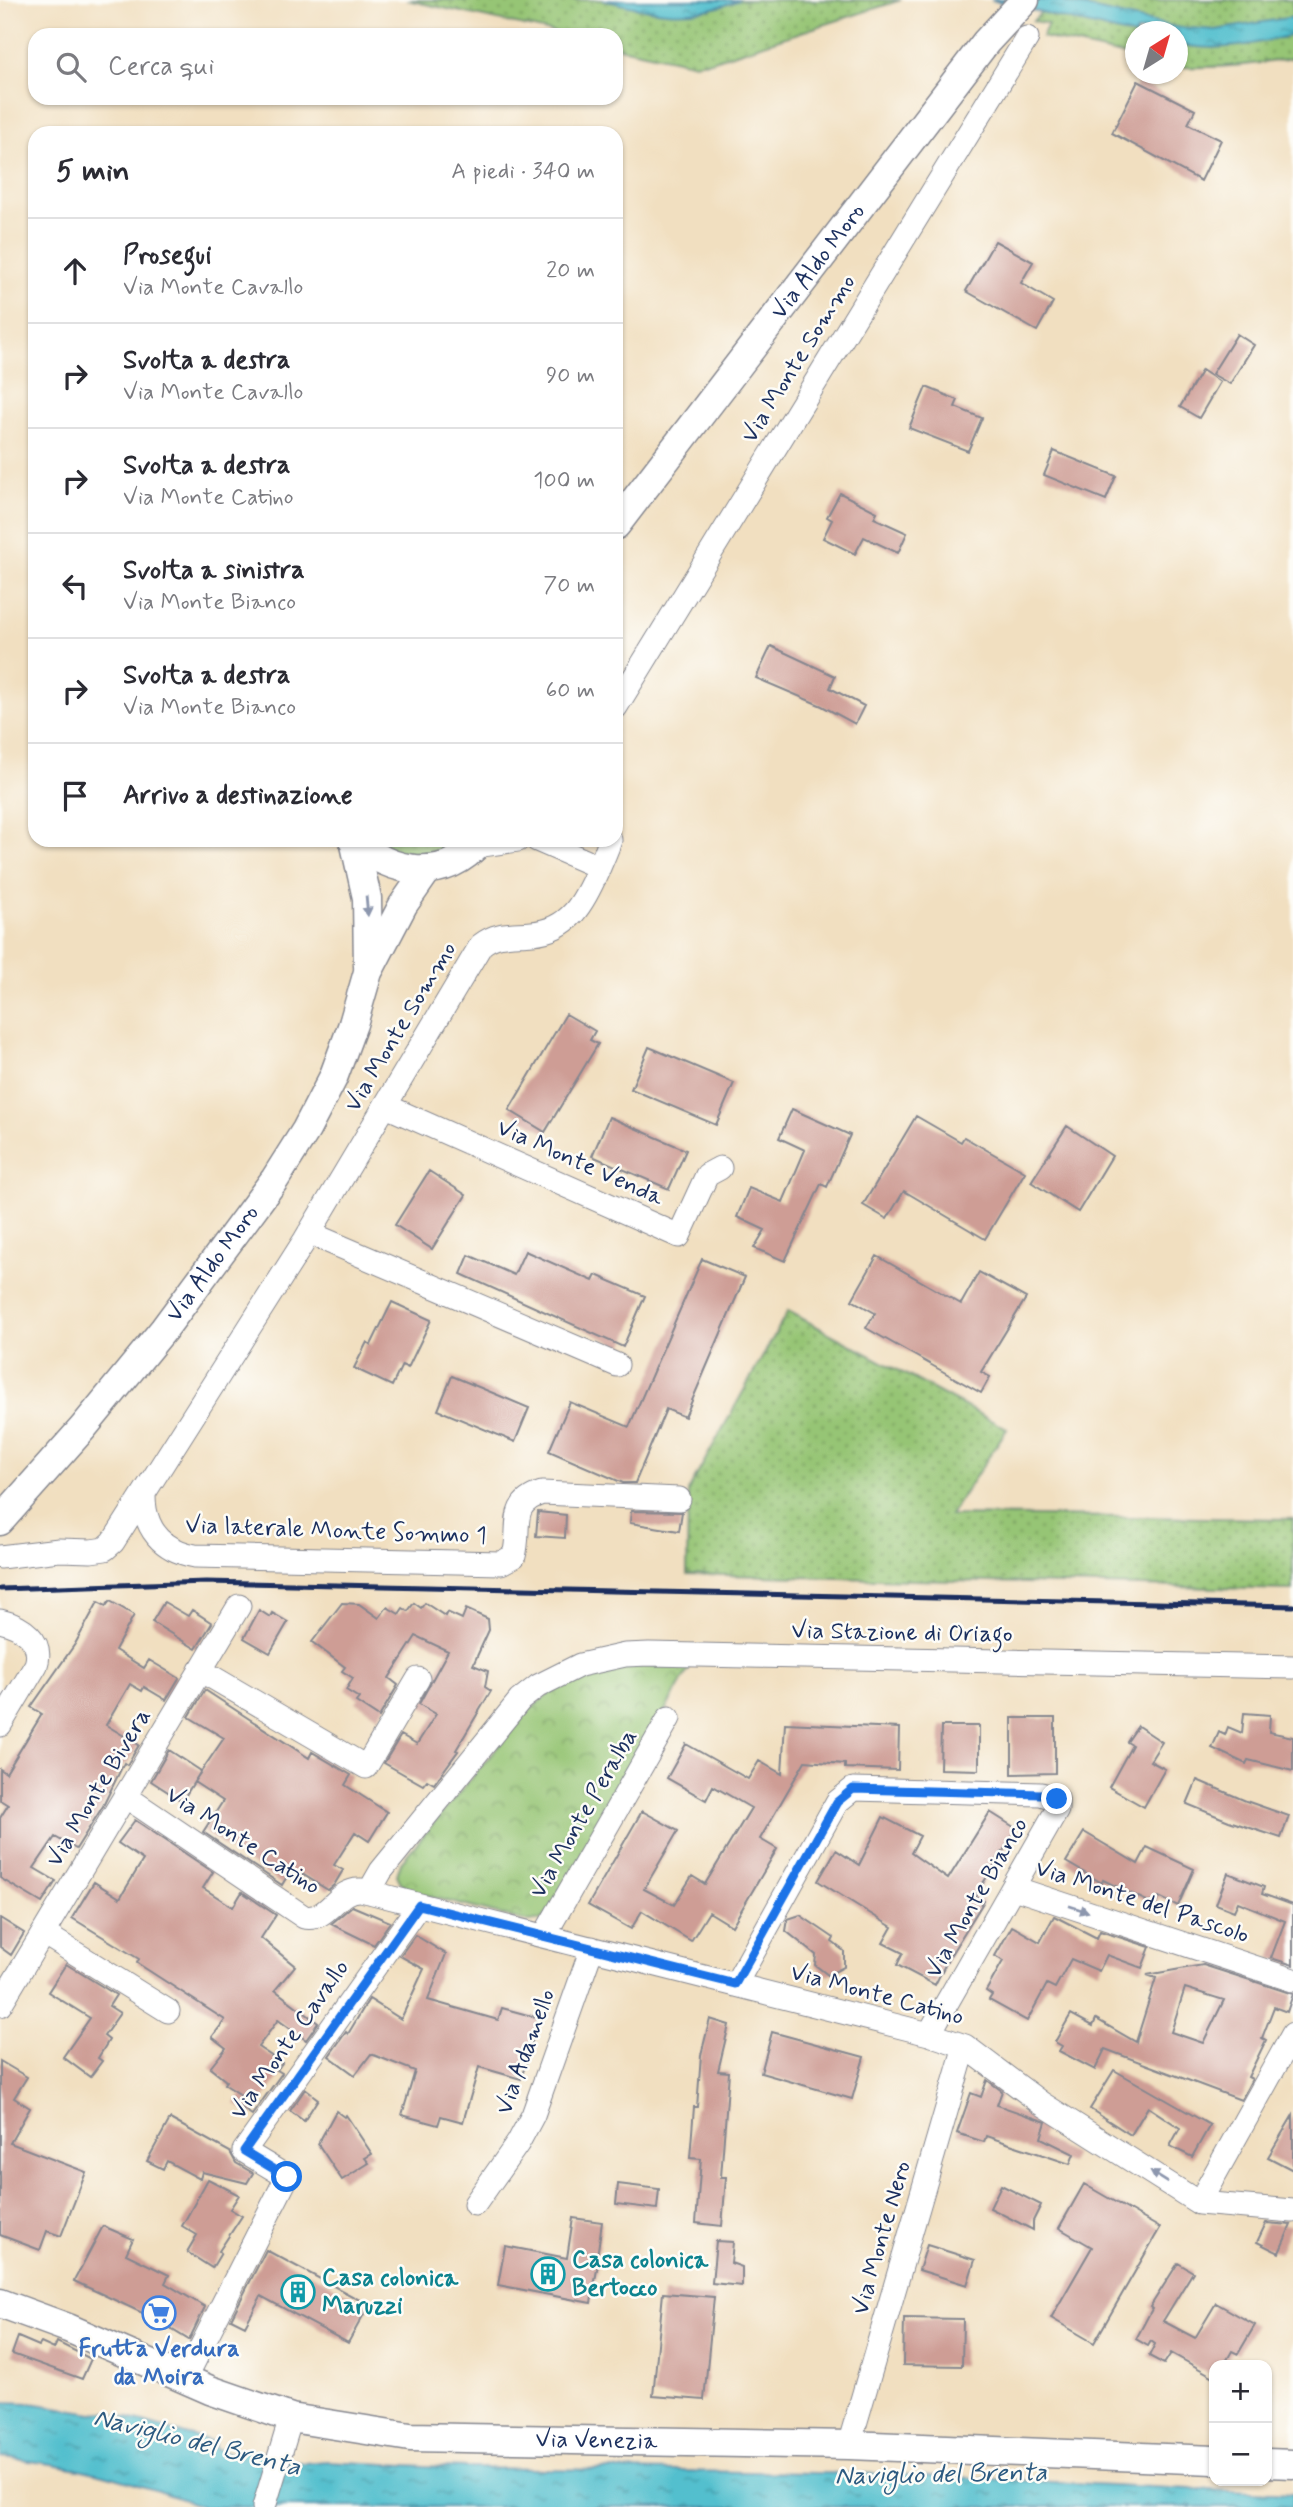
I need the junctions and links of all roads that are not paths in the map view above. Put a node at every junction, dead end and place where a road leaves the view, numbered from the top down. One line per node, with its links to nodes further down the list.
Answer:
1 (1025, 0): 3 (main road, Via Aldo Moro)
2 (1027, 38): 4 (street, Via Monte Sommo)
3 (623, 516)
4 (623, 696)
5 (355, 847): 12 (main road, Via Aldo Moro, one-way to 12)
6 (361, 847): 11 (main road)
7 (473, 847): 11 (main road)
8 (553, 847): 10 (street)
9 (607, 847): 10 (street, Via Monte Sommo)
10 (598, 867): 13 (street, Via Monte Sommo)
11 (428, 869): 12 (main road, Via Aldo Moro)
12 (368, 972): 19 (main road, Via Aldo Moro)
13 (386, 1106): 14 (street, Via Monte Venda); 15 (street, Via Monte Sommo)
14 (720, 1168)
15 (309, 1233): 16 (street); 17 (street, Via Monte Sommo)
16 (617, 1365)
17 (144, 1496): 18 (street, Via laterale Monte Sommo 1); 20 (street, Via Monte Sommo)
18 (679, 1499)
19 (0, 1521)
20 (0, 1557)
21 (239, 1606): 24 (street, Via Monte Bivera)
22 (5, 1625): 27 (street)
23 (1293, 1667): 30 (street, Via Stazione di Oriago)
24 (200, 1671): 25 (street); 28 (street, Via Monte Bivera)
25 (418, 1679)
26 (669, 1718): 33 (street, Via Monte Peralba)
27 (0, 1725)
28 (125, 1796): 30 (street, Via Monte Catino); 32 (street, Via Monte Bivera)
29 (1014, 1888): 35 (street, Via Monte del Pascolo, one-way to 35); 36 (street, Via Monte Bianco); 39 (street, Via Monte Bianco)
30 (369, 1892): 31 (street, Via Monte Catino)
31 (419, 1905): 33 (street, Via Monte Catino); 46 (street, Via Monte Cavallo)
32 (43, 1933): 37 (street, Via Monte Bivera); 38 (street)
33 (544, 1936): 34 (street, Via Monte Catino)
34 (592, 1948): 36 (street, Via Monte Catino); 43 (street, Via Adamello)
35 (1293, 1980)
36 (735, 1984): 39 (street, Via Monte Catino)
37 (0, 2005)
38 (168, 2011)
39 (929, 2034): 41 (street, Via Monte Catino)
40 (1293, 2034): 42 (street)
41 (965, 2046): 42 (street, Via Monte Catino, one-way to 41); 48 (street, Via Monte Nero)
42 (1199, 2203): 44 (street, Via Monte Catino)
43 (475, 2204)
44 (1293, 2211)
45 (0, 2303): 46 (main road, Via Venezia)
46 (185, 2379): 47 (main road, Via Venezia)
47 (291, 2418): 48 (main road, Via Venezia); 52 (street)
48 (849, 2445): 49 (main road, Via Venezia)
49 (1209, 2460)
50 (1272, 2463): 51 (main road)
51 (1293, 2465)
52 (264, 2507)

